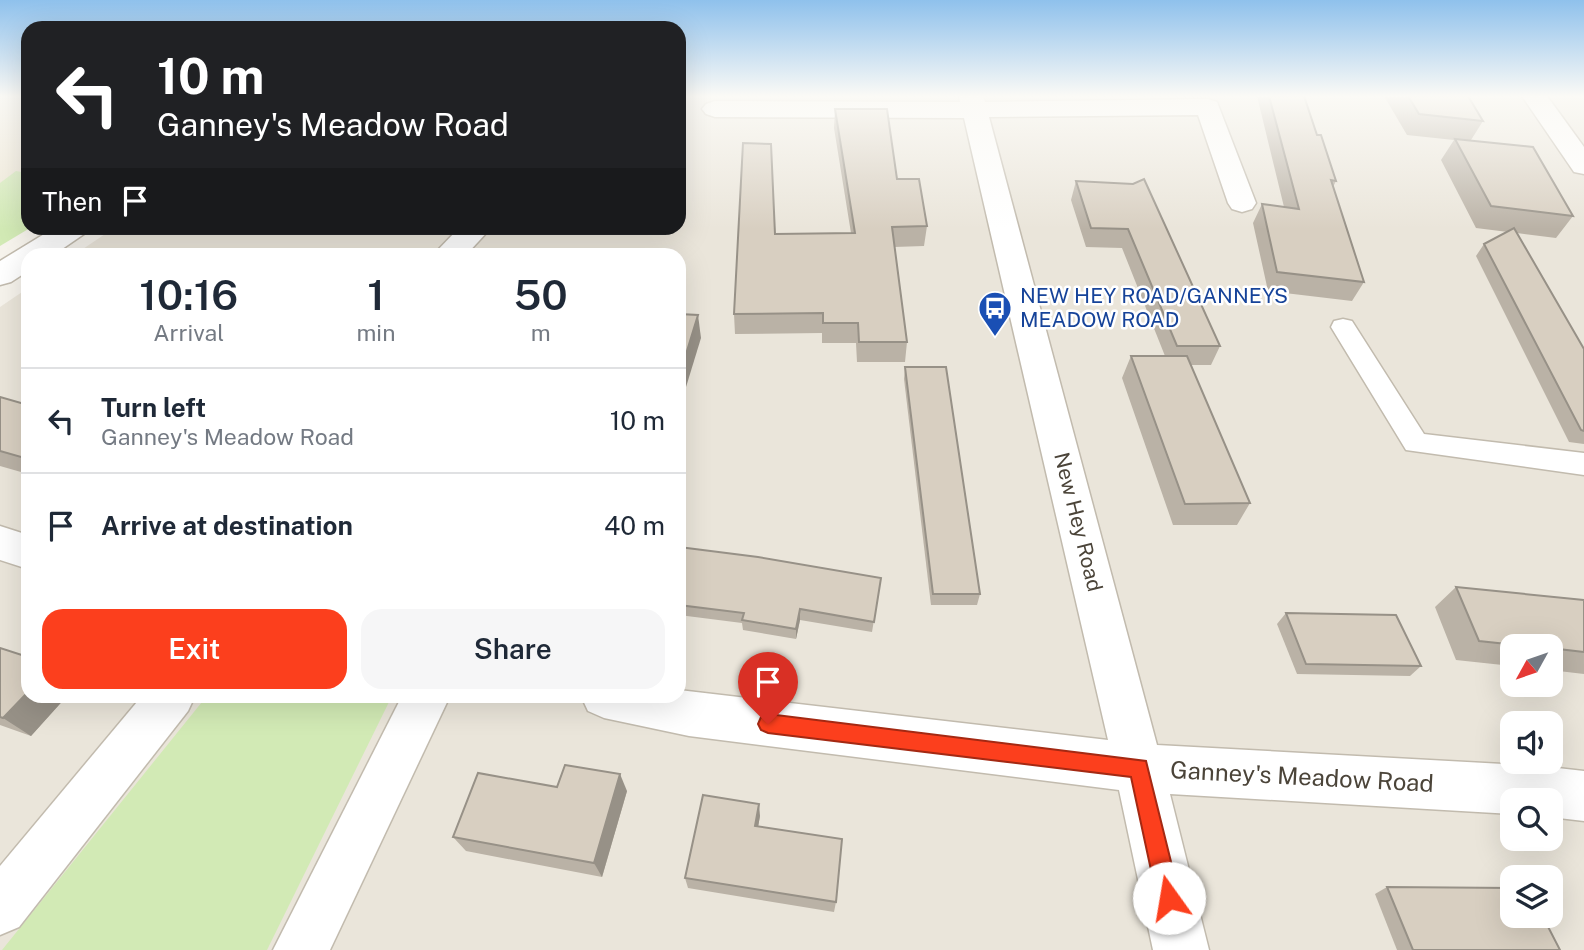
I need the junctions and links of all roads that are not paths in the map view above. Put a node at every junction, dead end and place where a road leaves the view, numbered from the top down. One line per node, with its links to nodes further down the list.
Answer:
1 (982, 140): 17 (street, New Hey Road)
2 (1220, 140): 5 (street)
3 (1566, 140): 4 (street)
4 (1584, 166)
5 (1242, 203)
6 (63, 235): 8 (street)
7 (469, 235): 9 (street)
8 (42, 248)
9 (455, 248)
10 (21, 261): 11 (street)
11 (0, 275)
12 (1343, 327): 13 (lane)
13 (1584, 464)
14 (166, 703): 19 (street)
15 (424, 703): 20 (street)
16 (635, 703): 17 (street, Ganney's Meadow Road)
17 (1139, 768): 18 (street, Ganney's Meadow Road); 21 (street, New Hey Road)
18 (1584, 796)
19 (0, 908)
20 (301, 950)
21 (1181, 950)

